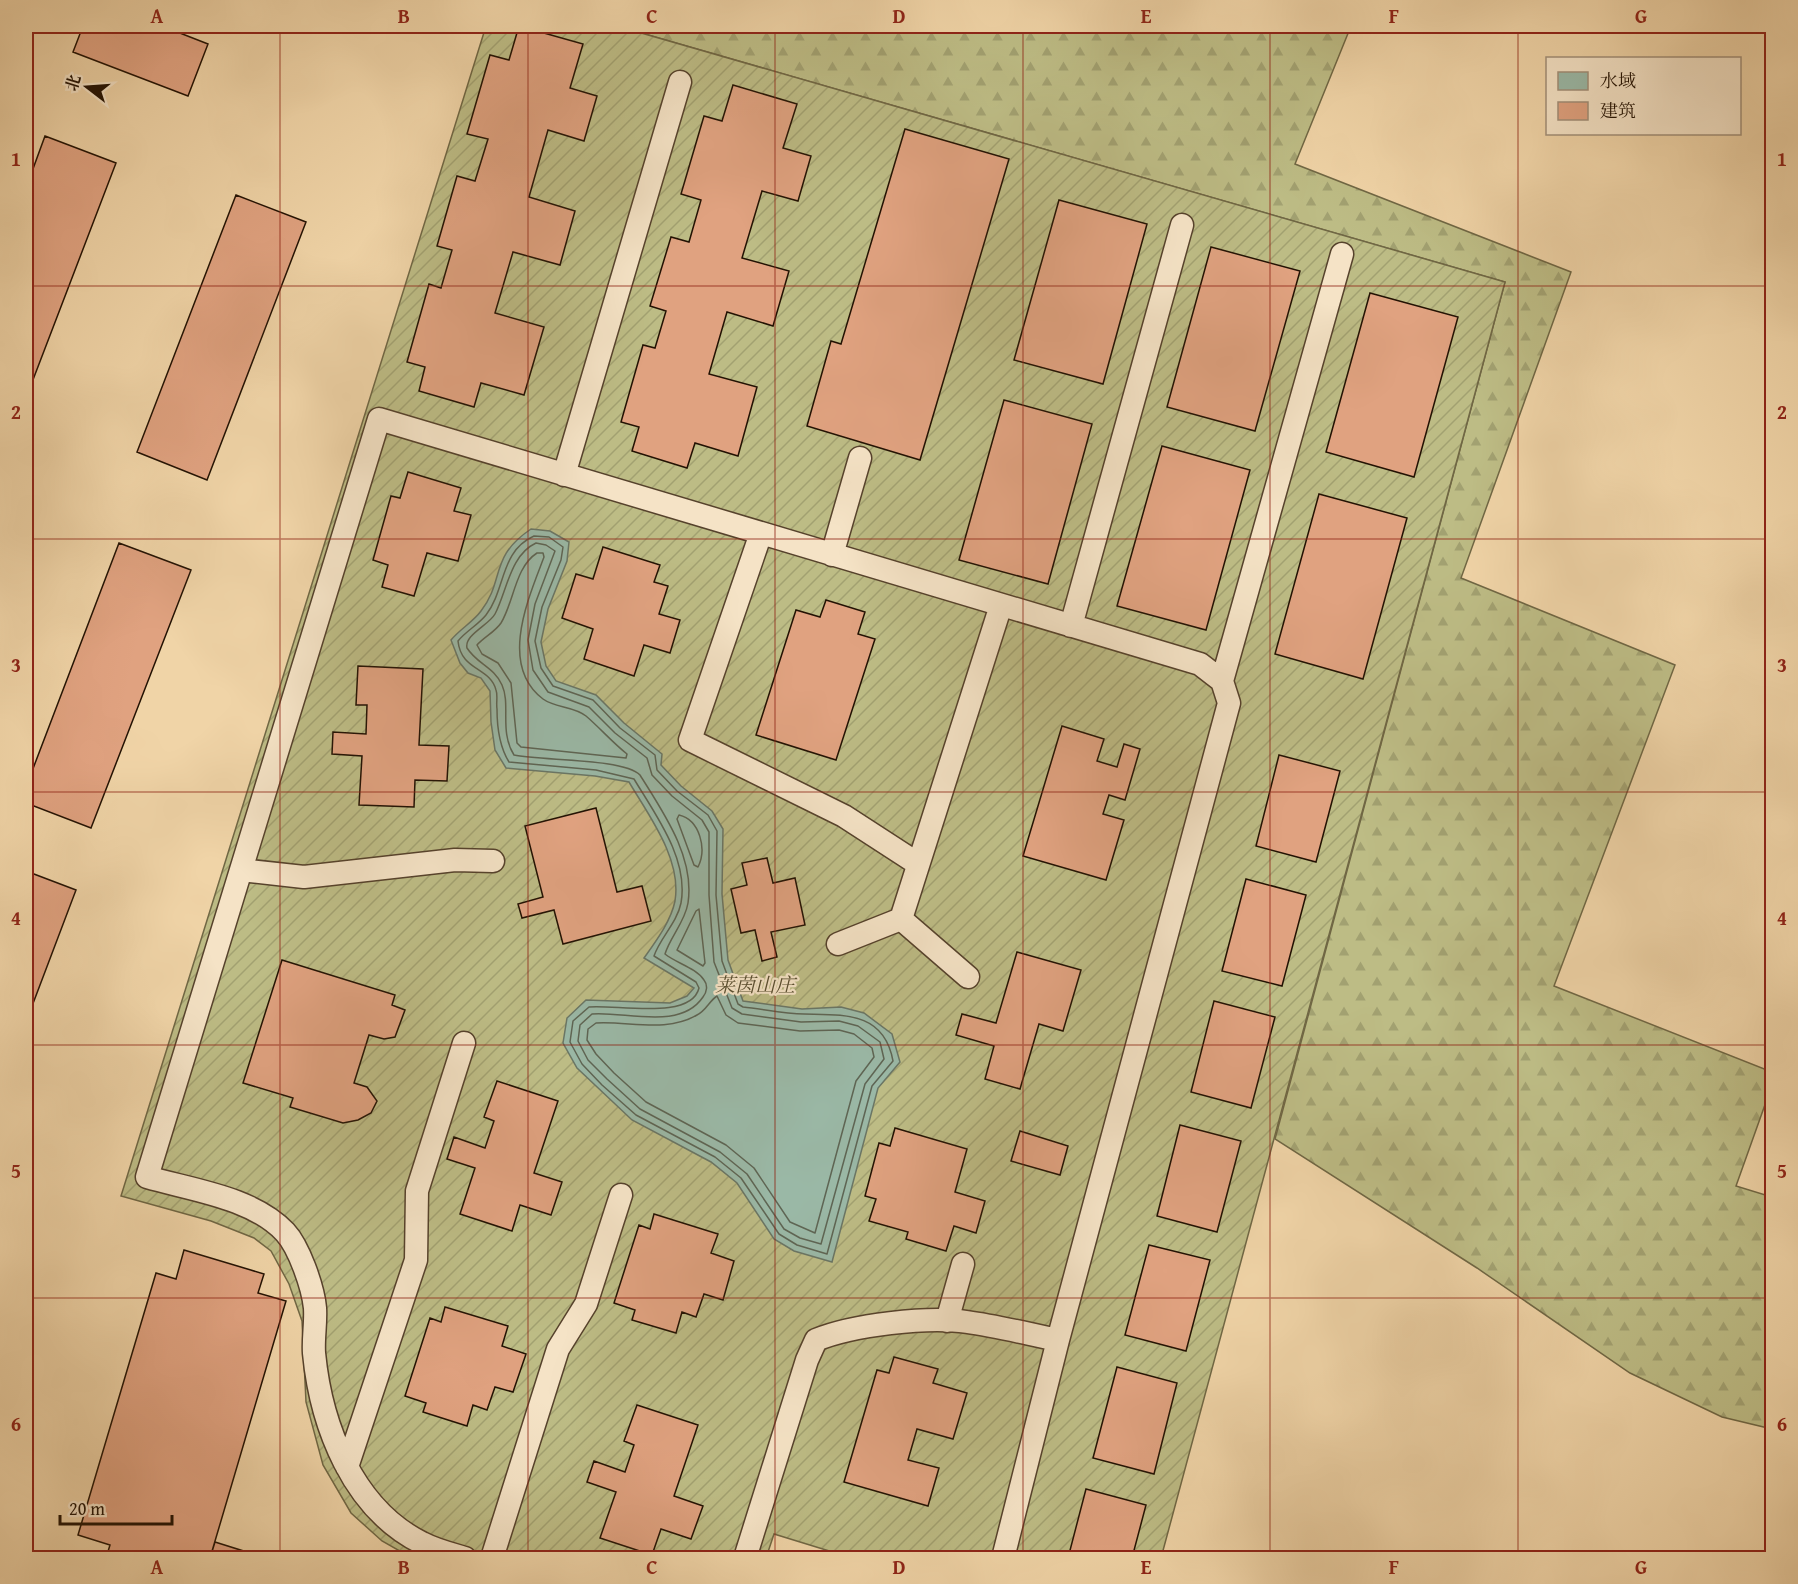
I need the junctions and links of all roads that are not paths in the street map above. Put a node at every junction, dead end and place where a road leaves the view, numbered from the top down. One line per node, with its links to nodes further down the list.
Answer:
1 (680, 82): 5 (lane)
2 (1182, 225): 9 (lane)
3 (1342, 254): 10 (lane)
4 (861, 458): 7 (lane)
5 (564, 475): 6 (lane); 13 (lane)
6 (761, 533): 7 (lane); 12 (lane)
7 (832, 555): 8 (lane)
8 (1001, 605): 9 (lane); 12 (lane)
9 (1071, 626): 10 (lane)
10 (1222, 681): 21 (lane)
11 (493, 861): 13 (lane)
12 (918, 864): 14 (lane)
13 (241, 870): 22 (lane)
14 (901, 919): 15 (lane); 16 (lane)
15 (838, 944)
16 (968, 976)
17 (464, 1043): 22 (lane)
18 (621, 1195): 24 (lane)
19 (963, 1264): 20 (lane)
20 (947, 1321): 21 (lane); 25 (lane)
21 (1058, 1340): 26 (lane)
22 (347, 1467): 23 (lane)
23 (465, 1558)
24 (492, 1558)
25 (745, 1558)
26 (1003, 1558)

